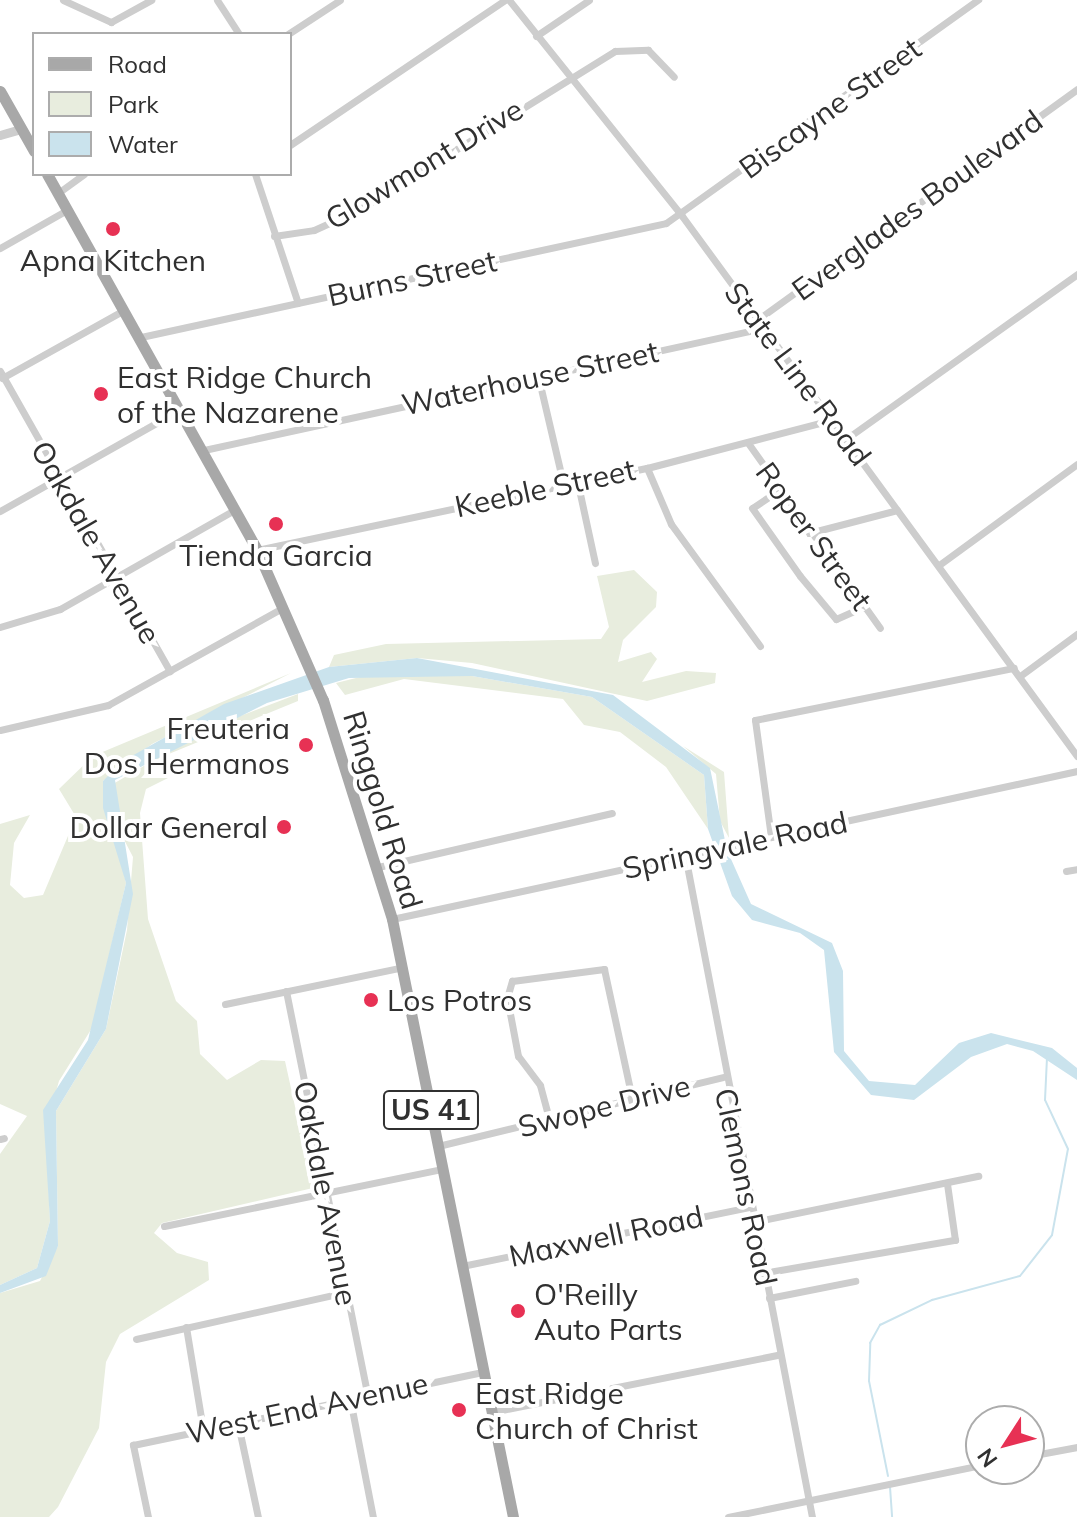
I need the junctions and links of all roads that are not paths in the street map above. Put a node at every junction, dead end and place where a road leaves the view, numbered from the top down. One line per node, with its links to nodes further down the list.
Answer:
1 (63, 0): 2 (street)
2 (151, 0)
3 (217, 0): 8 (street)
4 (340, 0): 9 (street)
5 (507, 0): 10 (street, State Line Road); 17 (street)
6 (589, 0): 10 (street)
7 (978, 0): 24 (street, Biscayne Street)
8 (238, 32)
9 (291, 32)
10 (536, 36): 11 (street, State Line Road)
11 (567, 76): 12 (street, Glowmont Drive); 24 (street, State Line Road); 25 (street, Glowmont Drive)
12 (674, 77)
13 (1077, 89): 30 (street, Everglades Boulevard)
14 (0, 91): 15 (main road)
15 (21, 129): 16 (street); 18 (main road)
16 (0, 135)
17 (292, 144)
18 (32, 148)
19 (48, 176): 22 (main road, Ringgold Road / US 41)
20 (81, 176): 22 (street)
21 (256, 176): 25 (street)
22 (58, 193): 23 (main road, Ringgold Road / US 41)
23 (67, 210): 26 (street); 29 (main road, Ringgold Road / US 41)
24 (682, 216): 28 (street, Burns Street); 30 (street, State Line Road)
25 (274, 236): 28 (street)
26 (0, 248)
27 (1077, 274): 37 (street)
28 (298, 303): 32 (street, Burns Street)
29 (124, 310): 32 (main road, Ringgold Road / US 41); 33 (street)
30 (757, 320): 31 (street, State Line Road)
31 (763, 328): 34 (street, Waterhouse Street); 36 (street, State Line Road)
32 (141, 337): 35 (main road, Ringgold Road / US 41)
33 (1, 376): 42 (street, Oakdale Avenue)
34 (538, 376): 39 (street, Waterhouse Street); 44 (street)
35 (180, 410): 39 (main road, Ringgold Road / US 41); 42 (street)
36 (831, 420): 37 (street, State Line Road); 38 (street, Keeble Street)
37 (846, 439): 47 (street, State Line Road)
38 (748, 443): 41 (street, Keeble Street); 45 (street, Roper Street)
39 (204, 450): 46 (main road, Ringgold Road / US 41)
40 (1077, 464): 54 (street)
41 (647, 468): 43 (street, Keeble Street); 61 (street)
42 (60, 478): 48 (street); 55 (street, Oakdale Avenue)
43 (577, 480): 44 (street, Keeble Street); 53 (street)
44 (563, 483): 52 (street, Keeble Street)
45 (779, 490): 50 (street, Roper Street); 57 (street)
46 (236, 509): 52 (main road, Ringgold Road / US 41); 55 (street)
47 (897, 510): 49 (street); 54 (street, State Line Road)
48 (0, 511)
49 (826, 528): 50 (street); 51 (street)
50 (809, 533): 51 (street, Roper Street)
51 (818, 547): 57 (street, Roper Street)
52 (257, 550): 56 (main road, Ringgold Road / US 41)
53 (595, 563)
54 (939, 565): 62 (street, State Line Road)
55 (116, 578): 58 (street); 63 (street, Oakdale Avenue)
56 (284, 607): 63 (street); 71 (main road, Ringgold Road / US 41)
57 (863, 607): 59 (street, Roper Street)
58 (0, 627)
59 (880, 628)
60 (1077, 634): 64 (street)
61 (760, 646)
62 (1014, 668): 64 (street, State Line Road); 69 (street)
63 (170, 671): 65 (street)
64 (1020, 676): 66 (street, State Line Road)
65 (0, 730)
66 (1077, 756)
67 (1077, 771): 69 (street, Springvale Road)
68 (612, 813): 71 (street)
69 (771, 837): 70 (street, Springvale Road)
70 (685, 855): 74 (street, Springvale Road); 78 (street, Clemons Road)
71 (378, 867): 74 (main road, Ringgold Road / US 41)
72 (1077, 869): 73 (street)
73 (1066, 871)
74 (392, 919): 75 (main road, Ringgold Road / US 41)
75 (403, 967): 76 (street); 81 (main road, Ringgold Road / US 41)
76 (286, 991): 77 (street); 85 (street, Oakdale Avenue)
77 (225, 1004)
78 (723, 1077): 79 (street, Swope Drive); 86 (street, Clemons Road)
79 (632, 1098): 80 (street, Swope Drive); 80 (street)
80 (548, 1115): 81 (street, Swope Drive)
81 (438, 1146): 82 (main road, Ringgold Road / US 41)
82 (441, 1169): 85 (street); 89 (main road, Ringgold Road / US 41)
83 (978, 1176): 84 (street)
84 (947, 1184): 87 (street); 90 (street)
85 (324, 1193): 88 (street); 92 (street, Oakdale Avenue)
86 (749, 1207): 87 (street, Clemons Road); 89 (street, Maxwell Road)
87 (753, 1222): 90 (street, Clemons Road)
88 (164, 1226)
89 (462, 1266): 97 (main road, Ringgold Road / US 41)
90 (763, 1273): 93 (street, Clemons Road)
91 (855, 1281): 93 (street)
92 (346, 1292): 94 (street); 98 (street, Oakdale Avenue)
93 (769, 1298): 96 (street, Clemons Road)
94 (186, 1327): 95 (street); 102 (street)
95 (136, 1339)
96 (778, 1355): 100 (street); 106 (street, Clemons Road)
97 (482, 1372): 98 (street, West End Avenue); 100 (main road, Ringgold Road / US 41)
98 (367, 1394): 99 (street, West End Avenue)
99 (350, 1399): 101 (street, West End Avenue); 109 (street)
100 (492, 1412): 110 (main road, Ringgold Road / US 41)
101 (238, 1424): 102 (street, West End Avenue); 108 (street)
102 (203, 1430): 107 (street, West End Avenue)
103 (1077, 1447): 104 (street)
104 (1045, 1453)
105 (965, 1468): 106 (street)
106 (808, 1501): 111 (street); 112 (street, Clemons Road)
107 (148, 1517)
108 (258, 1517)
109 (373, 1517)
110 (513, 1517)
111 (728, 1517)
112 (812, 1517)

